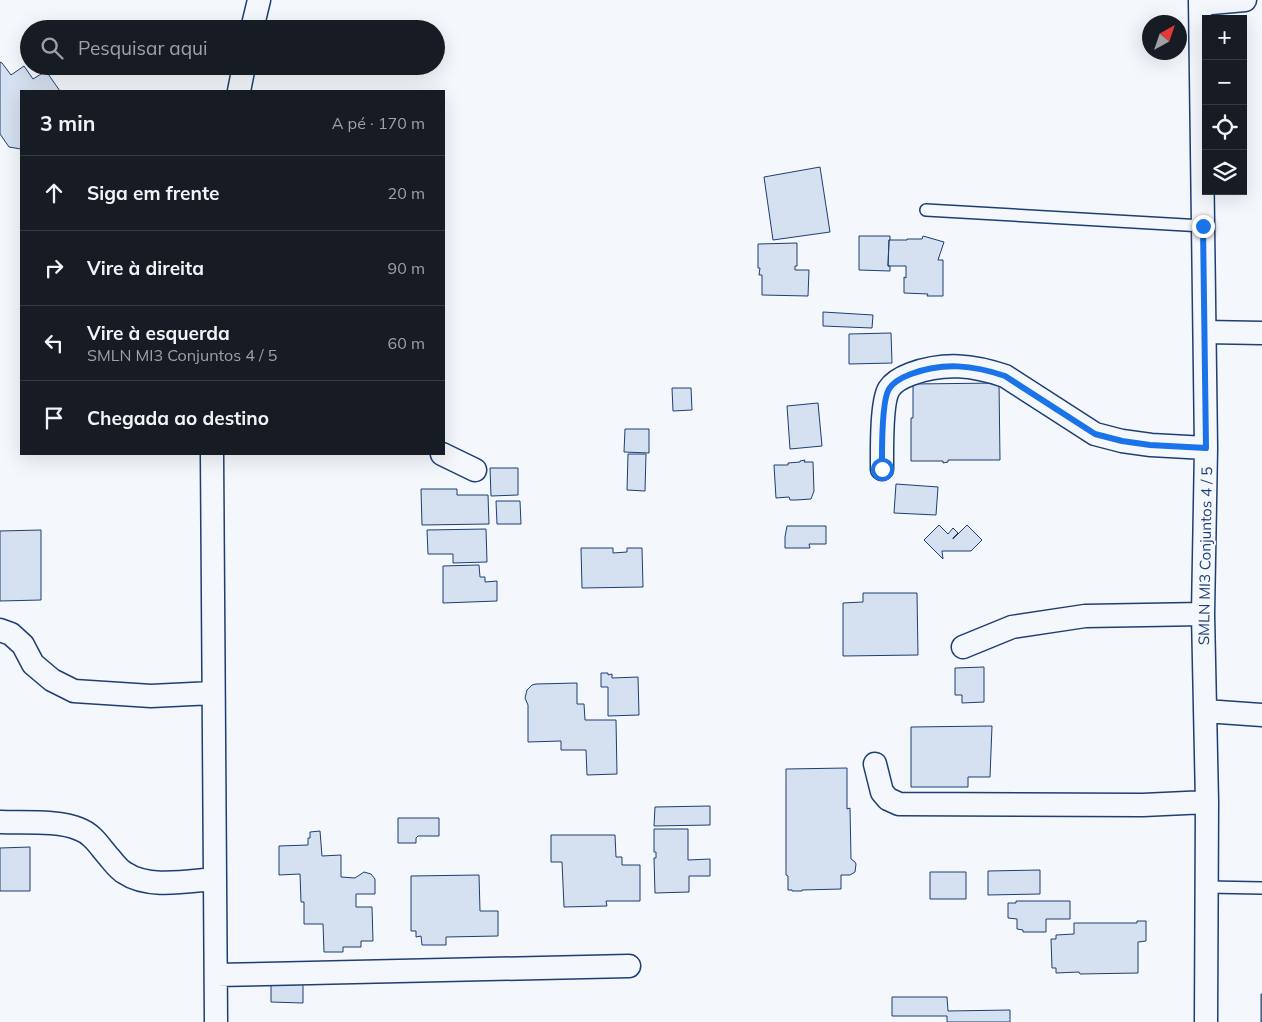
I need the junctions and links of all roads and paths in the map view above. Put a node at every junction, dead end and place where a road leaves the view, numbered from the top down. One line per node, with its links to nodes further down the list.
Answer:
1 (259, 0): 4 (street)
2 (1245, 0): 3 (street)
3 (1200, 2): 8 (street, SMLN MI3 Conjuntos 4 / 5)
4 (254, 20)
5 (242, 75): 6 (street)
6 (239, 90)
7 (926, 210): 8 (lane)
8 (1203, 226): 9 (street, SMLN MI3 Conjuntos 4 / 5)
9 (1205, 332): 10 (street); 11 (street, SMLN MI3 Conjuntos 4 / 5)
10 (1262, 333)
11 (1206, 448): 14 (street); 16 (street, SMLN MI3 Conjuntos 4 / 5)
12 (212, 455): 19 (street)
13 (444, 455): 15 (street)
14 (882, 469)
15 (474, 470)
16 (1203, 614): 18 (street); 20 (street, SMLN MI3 Conjuntos 4 / 5)
17 (0, 630): 19 (street)
18 (964, 647)
19 (213, 693): 25 (street)
20 (1205, 711): 21 (street); 23 (street, SMLN MI3 Conjuntos 4 / 5)
21 (1262, 715)
22 (875, 764): 23 (street)
23 (1207, 802): 26 (street, SMLN MI3 Conjuntos 4 / 5)
24 (0, 822): 25 (street)
25 (215, 879): 29 (street)
26 (1207, 887): 27 (lane); 31 (street, SMLN MI3 Conjuntos 4 / 5)
27 (1262, 888)
28 (629, 966): 29 (street)
29 (216, 975): 30 (street)
30 (216, 1022)
31 (1206, 1022)

